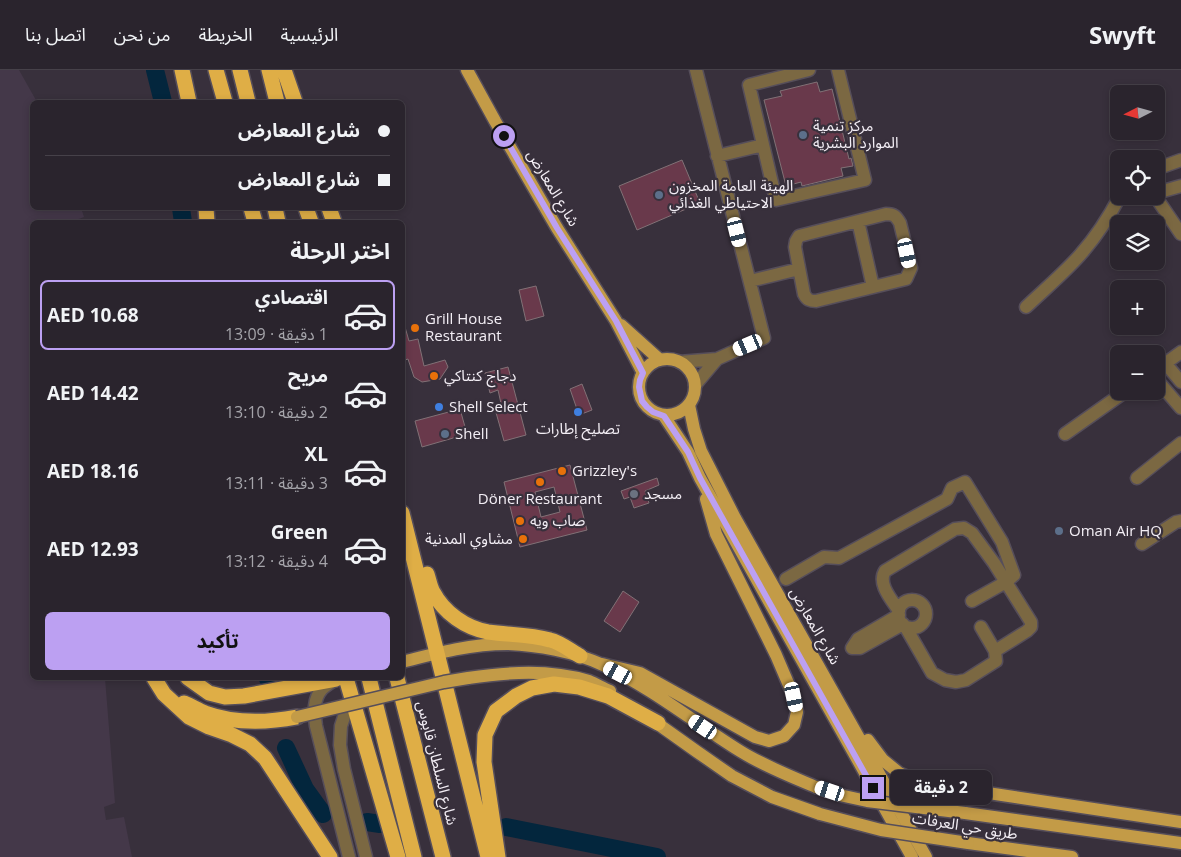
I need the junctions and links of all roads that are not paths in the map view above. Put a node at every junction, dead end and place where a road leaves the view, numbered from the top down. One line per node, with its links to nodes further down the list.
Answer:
1 (182, 70): 10 (highway)
2 (216, 70): 11 (highway)
3 (240, 70): 12 (highway)
4 (269, 70): 13 (highway)
5 (284, 70): 14 (highway)
6 (467, 70): 29 (main road, شارع المعارض)
7 (696, 70): 16 (street)
8 (809, 70): 15 (street)
9 (838, 70): 15 (street)
10 (190, 100)
11 (224, 100)
12 (248, 100)
13 (276, 100)
14 (294, 100)
15 (763, 145): 16 (street)
16 (717, 156): 26 (street)
17 (1181, 160): 18 (street)
18 (1165, 166)
19 (1181, 186): 20 (street)
20 (1165, 192)
21 (1115, 205): 28 (street)
22 (1162, 205): 24 (street)
23 (858, 221): 25 (street); 27 (street); 27 (street)
24 (1181, 234)
25 (799, 269): 26 (street); 27 (street)
26 (750, 281): 31 (street)
27 (873, 287)
28 (1026, 307)
29 (616, 321): 32 (main road, شارع المعارض); 36 (main road, شارع المعارض)
30 (1181, 352): 34 (street)
31 (717, 359): 33 (street); 38 (street)
32 (660, 360): 33 (main road); 36 (main road)
33 (679, 362): 38 (main road)
34 (1165, 364)
35 (1165, 370): 37 (street)
36 (643, 373): 43 (main road)
37 (1181, 382)
38 (695, 385): 41 (main road)
39 (1165, 389): 42 (street)
40 (1113, 400): 44 (street)
41 (689, 406): 43 (main road); 70 (main road, شارع المعارض)
42 (1181, 408)
43 (664, 416): 46 (main road, شارع المعارض)
44 (1065, 434)
45 (1181, 443): 47 (street)
46 (700, 478): 60 (main road); 87 (main road, شارع المعارض)
47 (1137, 478)
48 (405, 516): 58 (highway)
49 (1181, 521): 51 (street)
50 (405, 525): 57 (highway)
51 (1142, 544)
52 (786, 578): 53 (street)
53 (1006, 582): 54 (street); 56 (street); 56 (street)
54 (972, 601)
55 (981, 627): 56 (street)
56 (995, 651)
57 (438, 653): 58 (main road, طريق حي العرفات); 59 (main road, طريق حي العرفات); 69 (highway)
58 (580, 656): 60 (main road, طريق حي العرفات)
59 (405, 661)
60 (602, 664): 78 (main road, طريق حي العرفات, bridge)
61 (155, 680): 74 (highway)
62 (191, 680): 63 (highway)
63 (329, 680)
64 (337, 680): 72 (street)
65 (341, 680): 82 (highway)
66 (370, 680): 83 (highway)
67 (398, 680): 76 (highway, شارع السلطان قابوس)
68 (404, 680): 76 (highway)
69 (444, 682): 71 (main road, طريق حي العرفات, bridge); 75 (main road, طريق حي العرفات, bridge); 85 (highway)
70 (839, 702): 77 (main road); 88 (main road, شارع المعارض)
71 (348, 705): 72 (main road, طريق حي العرفات, bridge); 81 (street)
72 (314, 713): 73 (main road, طريق حي العرفات, bridge); 80 (street)
73 (297, 717): 74 (highway)
74 (203, 718): 79 (highway)
75 (658, 723): 86 (highway); 89 (main road, طريق حي العرفات, bridge)
76 (410, 728): 84 (highway, شارع السلطان قابوس)
77 (1181, 822)
78 (1181, 843)
79 (330, 857)
80 (350, 857)
81 (366, 857)
82 (398, 857)
83 (414, 857)
84 (443, 857)
85 (488, 857)
86 (498, 857)
87 (912, 857)
88 (926, 857)
89 (1072, 857)

